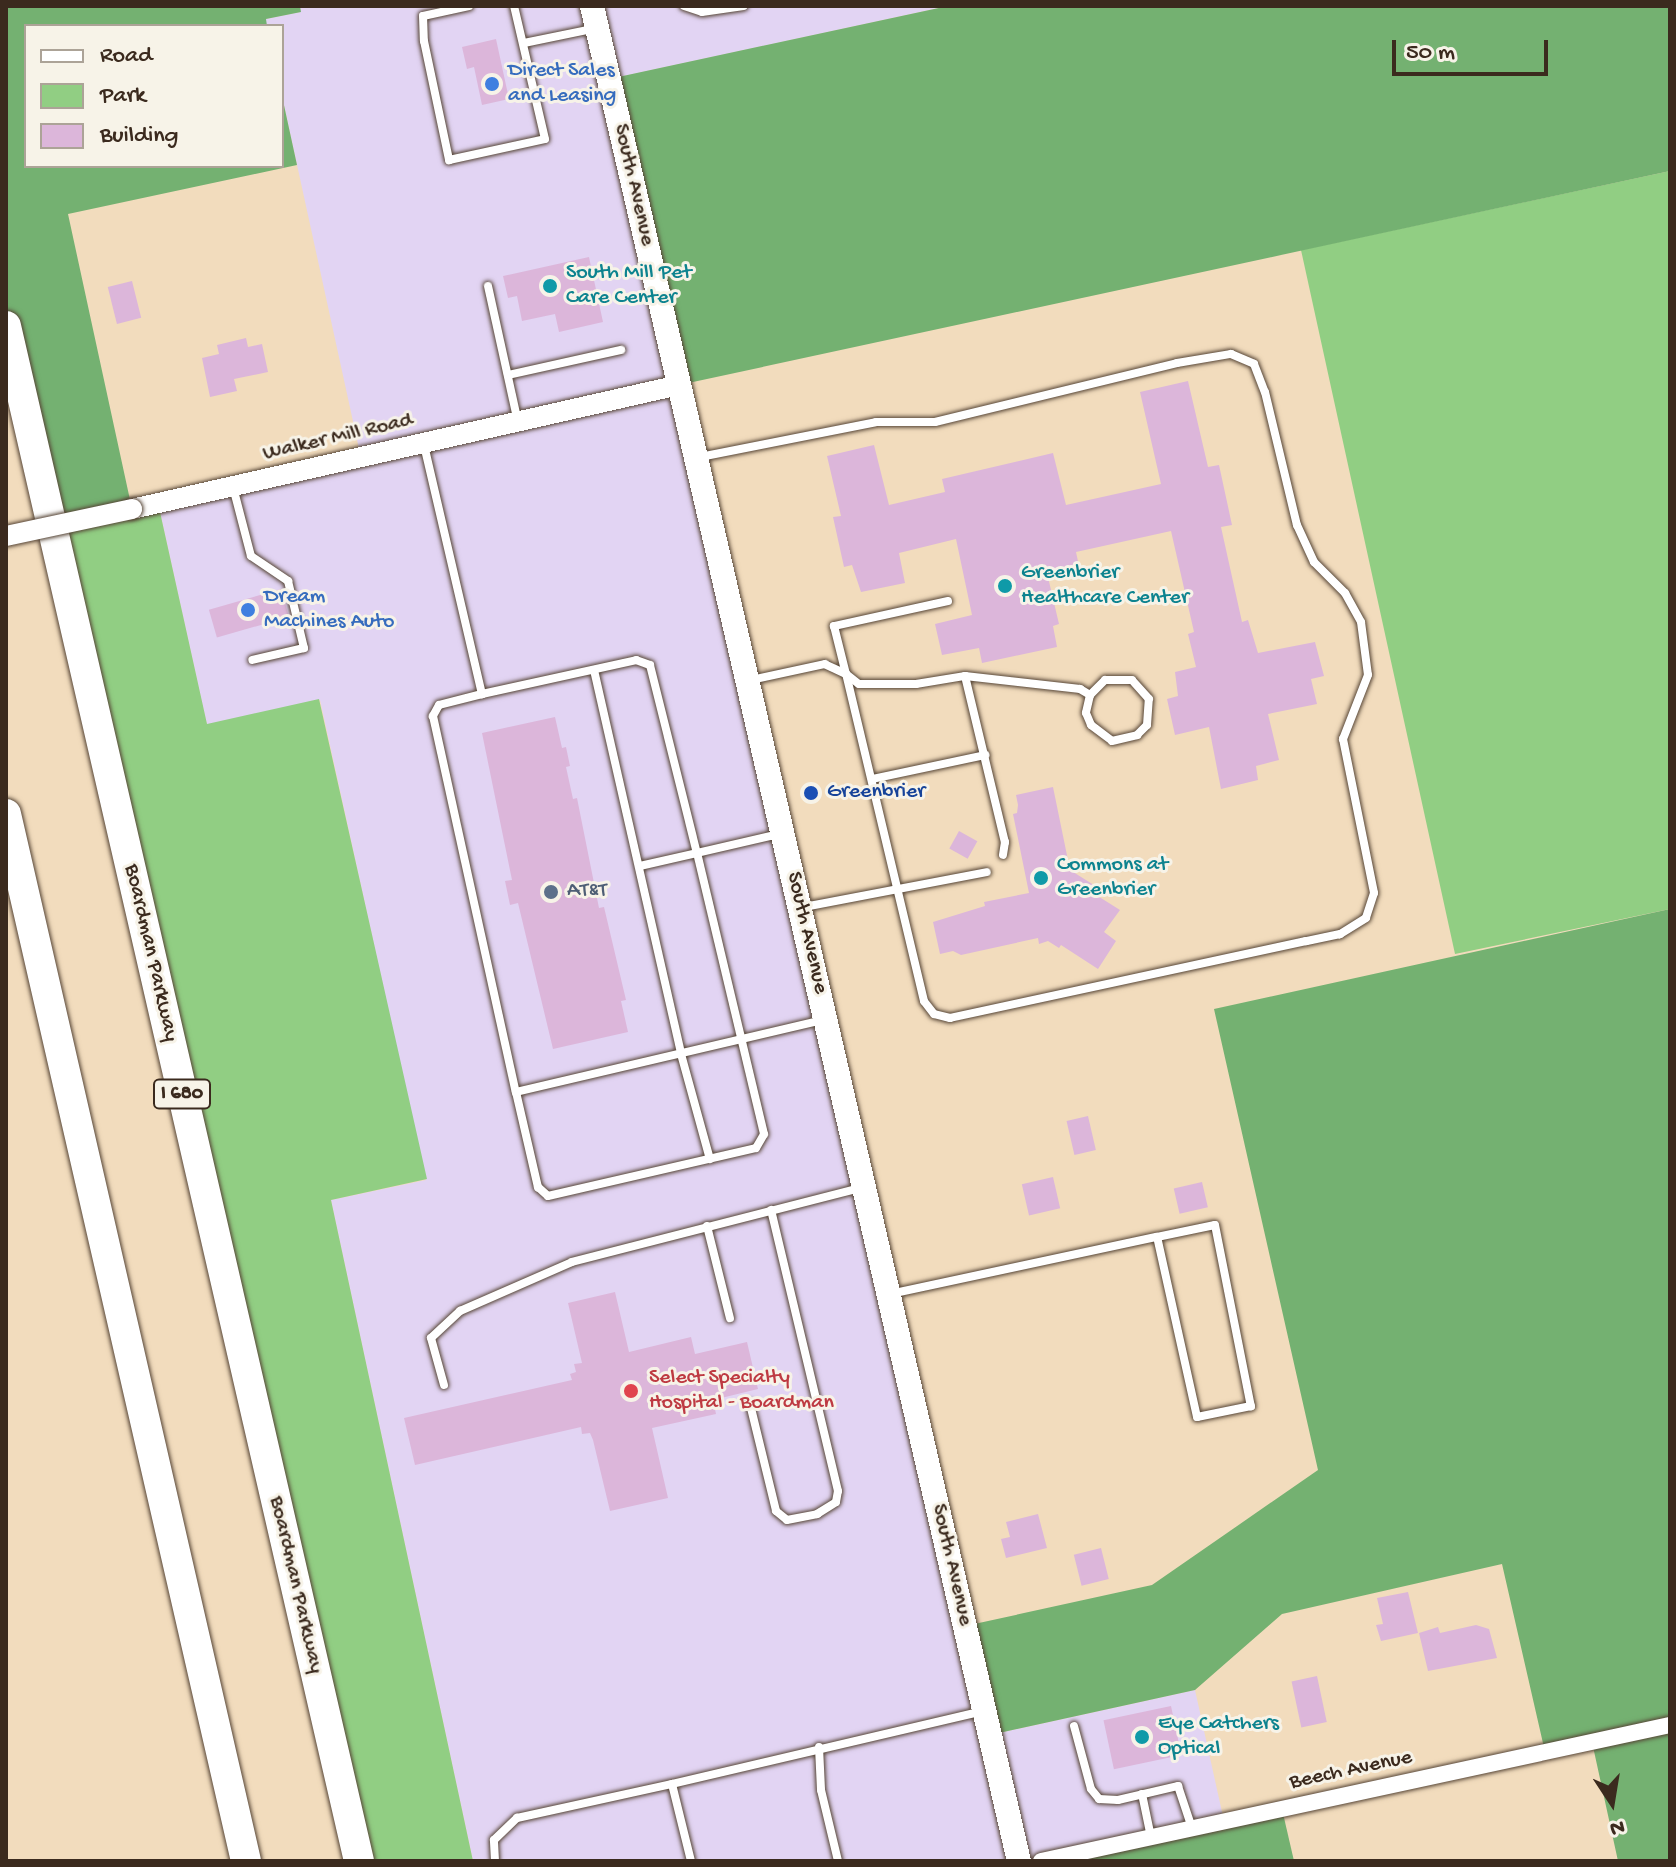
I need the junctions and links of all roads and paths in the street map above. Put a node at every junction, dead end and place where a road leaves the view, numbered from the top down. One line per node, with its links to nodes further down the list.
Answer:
1 (469, 6): 6 (lane)
2 (514, 6): 6 (lane)
3 (684, 6): 4 (lane)
4 (744, 6)
5 (595, 17): 6 (lane); 11 (main road, South Avenue)
6 (524, 43)
7 (488, 286): 10 (lane)
8 (6, 326): 57 (highway, Boardman Parkway / I 680)
9 (621, 350): 10 (lane)
10 (508, 375): 12 (lane)
11 (679, 385): 12 (street, Walker Mill Road); 14 (main road, South Avenue)
12 (519, 423): 13 (street, Walker Mill Road)
13 (423, 444): 15 (street, Walker Mill Road); 23 (lane)
14 (696, 458): 22 (main road, South Avenue); 33 (lane)
15 (233, 486): 16 (street, Walker Mill Road, bridge); 18 (lane)
16 (6, 536)
17 (948, 601): 20 (lane)
18 (252, 660)
19 (594, 670): 23 (lane); 29 (lane); 31 (lane)
20 (846, 674): 21 (lane); 22 (lane); 26 (lane)
21 (965, 676): 24 (lane); 25 (lane)
22 (747, 680): 28 (main road, South Avenue)
23 (482, 694): 38 (lane)
24 (1090, 695): 24 (lane)
25 (985, 755): 26 (lane); 30 (lane)
26 (872, 779): 33 (lane)
27 (6, 814): 56 (highway)
28 (782, 833): 29 (lane); 34 (main road, South Avenue)
29 (697, 853): 31 (lane); 36 (lane)
30 (1003, 855)
31 (640, 866): 37 (lane)
32 (987, 872): 33 (lane)
33 (899, 889): 34 (lane)
34 (800, 908): 35 (main road, South Avenue)
35 (826, 1020): 36 (lane); 40 (main road, South Avenue)
36 (742, 1041): 37 (lane); 39 (lane)
37 (681, 1054): 38 (lane); 39 (lane)
38 (516, 1092): 39 (lane)
39 (710, 1159)
40 (864, 1187): 41 (lane); 44 (main road, South Avenue)
41 (771, 1210): 42 (lane); 47 (lane)
42 (707, 1226): 45 (lane); 46 (lane)
43 (1157, 1237): 43 (lane); 44 (lane)
44 (889, 1294): 48 (main road, South Avenue)
45 (730, 1318)
46 (444, 1385)
47 (750, 1404)
48 (985, 1711): 51 (lane); 61 (main road, South Avenue)
49 (1670, 1725): 54 (street, Beech Avenue)
50 (1074, 1726): 53 (lane)
51 (819, 1747): 52 (lane); 60 (lane)
52 (672, 1784): 58 (lane); 59 (lane)
53 (1142, 1794): 54 (lane); 55 (lane)
54 (1192, 1828): 55 (street, Beech Avenue)
55 (1151, 1837): 62 (street, Beech Avenue)
56 (246, 1861)
57 (359, 1861)
58 (495, 1861)
59 (691, 1861)
60 (838, 1861)
61 (1019, 1861)
62 (1041, 1861)

